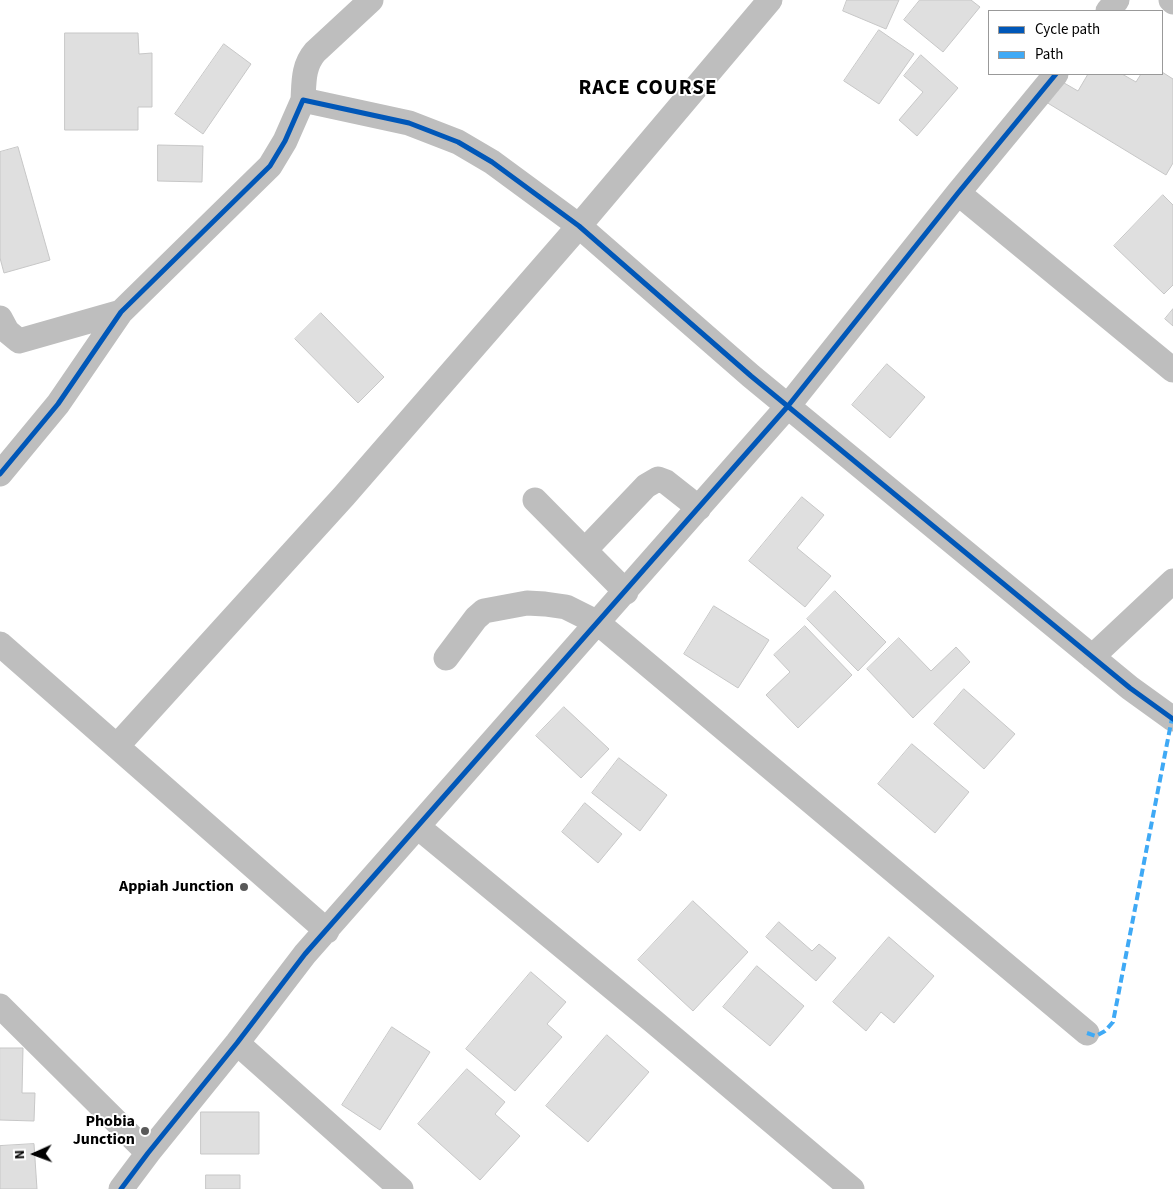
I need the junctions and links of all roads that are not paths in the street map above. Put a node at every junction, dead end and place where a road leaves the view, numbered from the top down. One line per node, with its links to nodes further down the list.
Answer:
1 (371, 0): 6 (street)
2 (770, 0): 8 (street)
3 (1117, 0): 4 (street)
4 (1109, 10)
5 (1055, 75): 7 (street)
6 (303, 100): 8 (street); 9 (street)
7 (958, 193): 11 (street); 12 (street)
8 (580, 226): 12 (street); 24 (street)
9 (121, 312): 10 (street); 13 (street)
10 (0, 318)
11 (1173, 370)
12 (788, 406): 15 (street); 21 (street)
13 (0, 474)
14 (535, 500): 16 (street)
15 (699, 508): 16 (street); 18 (street)
16 (585, 550): 18 (street)
17 (1173, 581): 21 (street)
18 (626, 592): 19 (street)
19 (598, 623): 22 (street); 25 (street); 28 (street)
20 (0, 644): 24 (street)
21 (1092, 657): 23 (street)
22 (446, 658)
23 (1173, 719)
24 (117, 746): 26 (street)
25 (418, 827): 26 (street); 33 (street)
26 (327, 931): 29 (street)
27 (0, 1006): 30 (street)
28 (1087, 1033)
29 (237, 1043): 30 (street); 32 (street)
30 (148, 1153): 31 (street)
31 (122, 1189)
32 (401, 1189)
33 (852, 1189)

